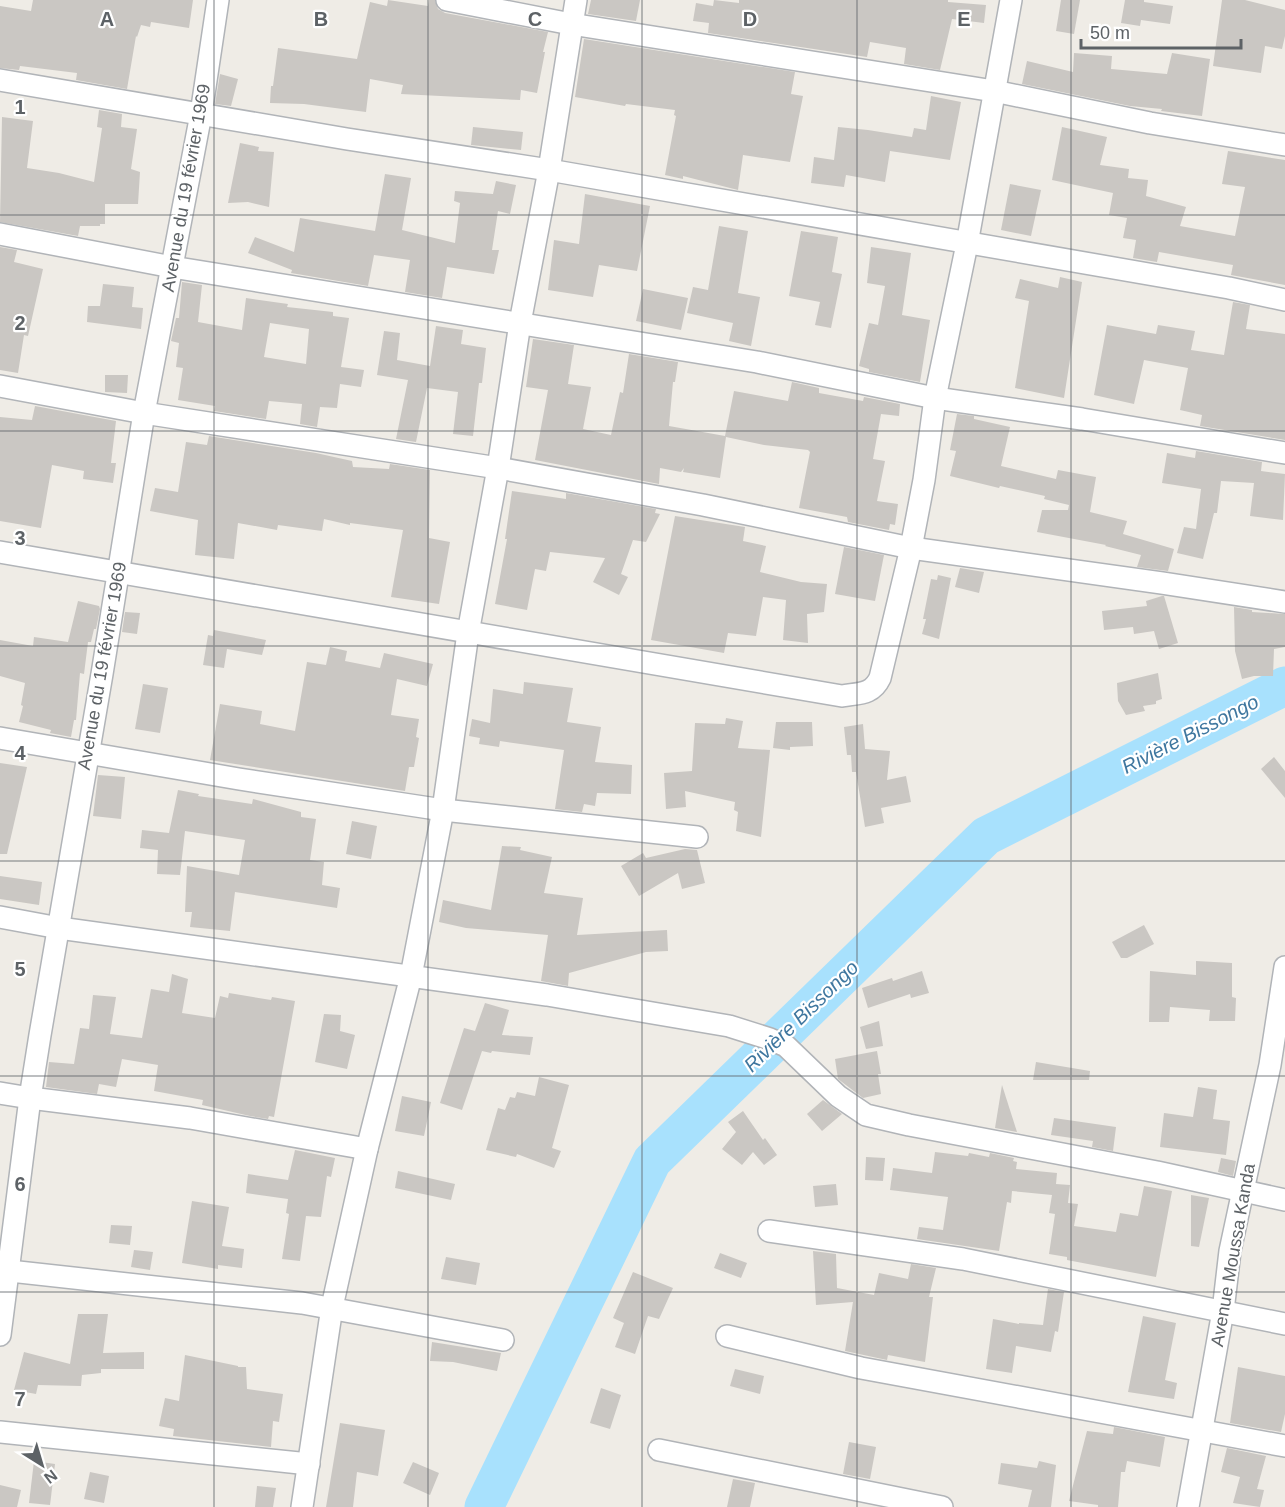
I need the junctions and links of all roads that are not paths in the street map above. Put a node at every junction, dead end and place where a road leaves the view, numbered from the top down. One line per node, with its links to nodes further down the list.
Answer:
1 (218, 0): 8 (street, Avenue du 19 février 1969)
2 (447, 0): 5 (street)
3 (576, 0): 5 (street)
4 (1011, 0): 7 (street)
5 (571, 24): 7 (street); 10 (street)
6 (0, 80): 8 (street)
7 (994, 91): 9 (street); 12 (street)
8 (201, 114): 10 (street); 13 (street, Avenue du 19 février 1969)
9 (1285, 145)
10 (549, 170): 12 (street); 15 (street)
11 (0, 234): 13 (street)
12 (967, 244): 14 (street); 17 (street)
13 (172, 267): 15 (street); 18 (street, Avenue du 19 février 1969)
14 (1285, 300)
15 (520, 323): 17 (street); 20 (street)
16 (0, 386): 18 (street)
17 (935, 398): 19 (street); 21 (street)
18 (144, 413): 20 (street); 23 (street, Avenue du 19 février 1969)
19 (1285, 453)
20 (498, 468): 21 (street); 25 (street)
21 (911, 548): 24 (street); 25 (street)
22 (0, 552): 23 (street)
23 (118, 573): 25 (street); 27 (street, Avenue du 19 février 1969)
24 (1285, 602)
25 (468, 633): 28 (street)
26 (0, 738): 27 (street)
27 (87, 754): 28 (street); 31 (street, Avenue du 19 février 1969)
28 (443, 810): 29 (street); 33 (street)
29 (697, 837)
30 (0, 917): 31 (street)
31 (59, 928): 33 (street); 36 (street, Avenue du 19 février 1969)
32 (1285, 968): 34 (street, Avenue Moussa Kanda)
33 (411, 976): 37 (street); 38 (street)
34 (1277, 1066): 38 (street, Avenue Moussa Kanda)
35 (0, 1093): 36 (street)
36 (30, 1098): 37 (street); 41 (street, Avenue du 19 février 1969)
37 (367, 1149): 42 (street)
38 (1242, 1192): 39 (street); 43 (street, Avenue Moussa Kanda)
39 (1285, 1200)
40 (768, 1231): 43 (street)
41 (5, 1271): 42 (street); 45 (street, Avenue du 19 février 1969)
42 (332, 1307): 47 (street); 52 (street)
43 (1223, 1311): 44 (street); 48 (street, Avenue Moussa Kanda)
44 (1285, 1324)
45 (0, 1335)
46 (727, 1336): 48 (street)
47 (503, 1341)
48 (1203, 1431): 50 (street); 55 (street, Avenue Moussa Kanda)
49 (0, 1432): 52 (street)
50 (1285, 1446)
51 (659, 1450): 54 (street)
52 (309, 1464): 53 (street)
53 (302, 1507)
54 (942, 1507)
55 (1188, 1507)

